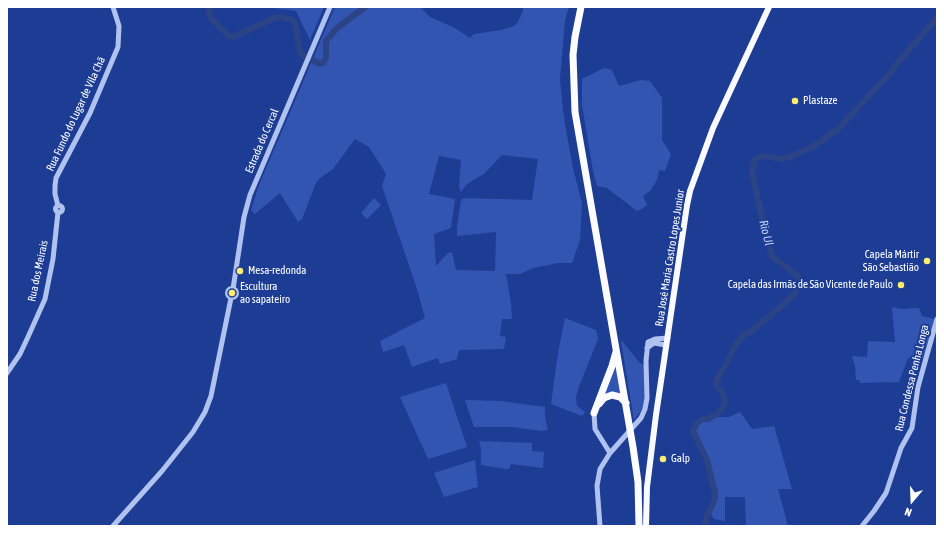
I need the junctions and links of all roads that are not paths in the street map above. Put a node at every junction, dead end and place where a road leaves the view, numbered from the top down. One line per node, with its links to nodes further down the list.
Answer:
1 (113, 7): 6 (street, Rua Fundo do Lugar de Vila Chã)
2 (330, 7): 18 (street, Estrada do Cercal)
3 (581, 7): 10 (highway)
4 (584, 7): 20 (highway)
5 (769, 7): 8 (main road, Rua José Maria Castro Lopes Junior)
6 (58, 212): 12 (street, Rua dos Meirais)
7 (937, 319): 22 (street, Rua Condessa Penha Longa)
8 (668, 338): 9 (main road, Rua José Maria Castro Lopes Junior); 11 (street)
9 (666, 345): 11 (street); 21 (main road, Rua José Maria Castro Lopes Junior)
10 (616, 348): 13 (highway); 14 (highway)
11 (647, 348): 16 (street)
12 (7, 373)
13 (626, 404): 14 (highway); 20 (highway)
14 (594, 413): 15 (street)
15 (603, 442): 16 (street); 17 (street)
16 (615, 447): 17 (street)
17 (610, 453): 19 (street)
18 (113, 526)
19 (600, 526)
20 (640, 526)
21 (646, 526)
22 (862, 526)

